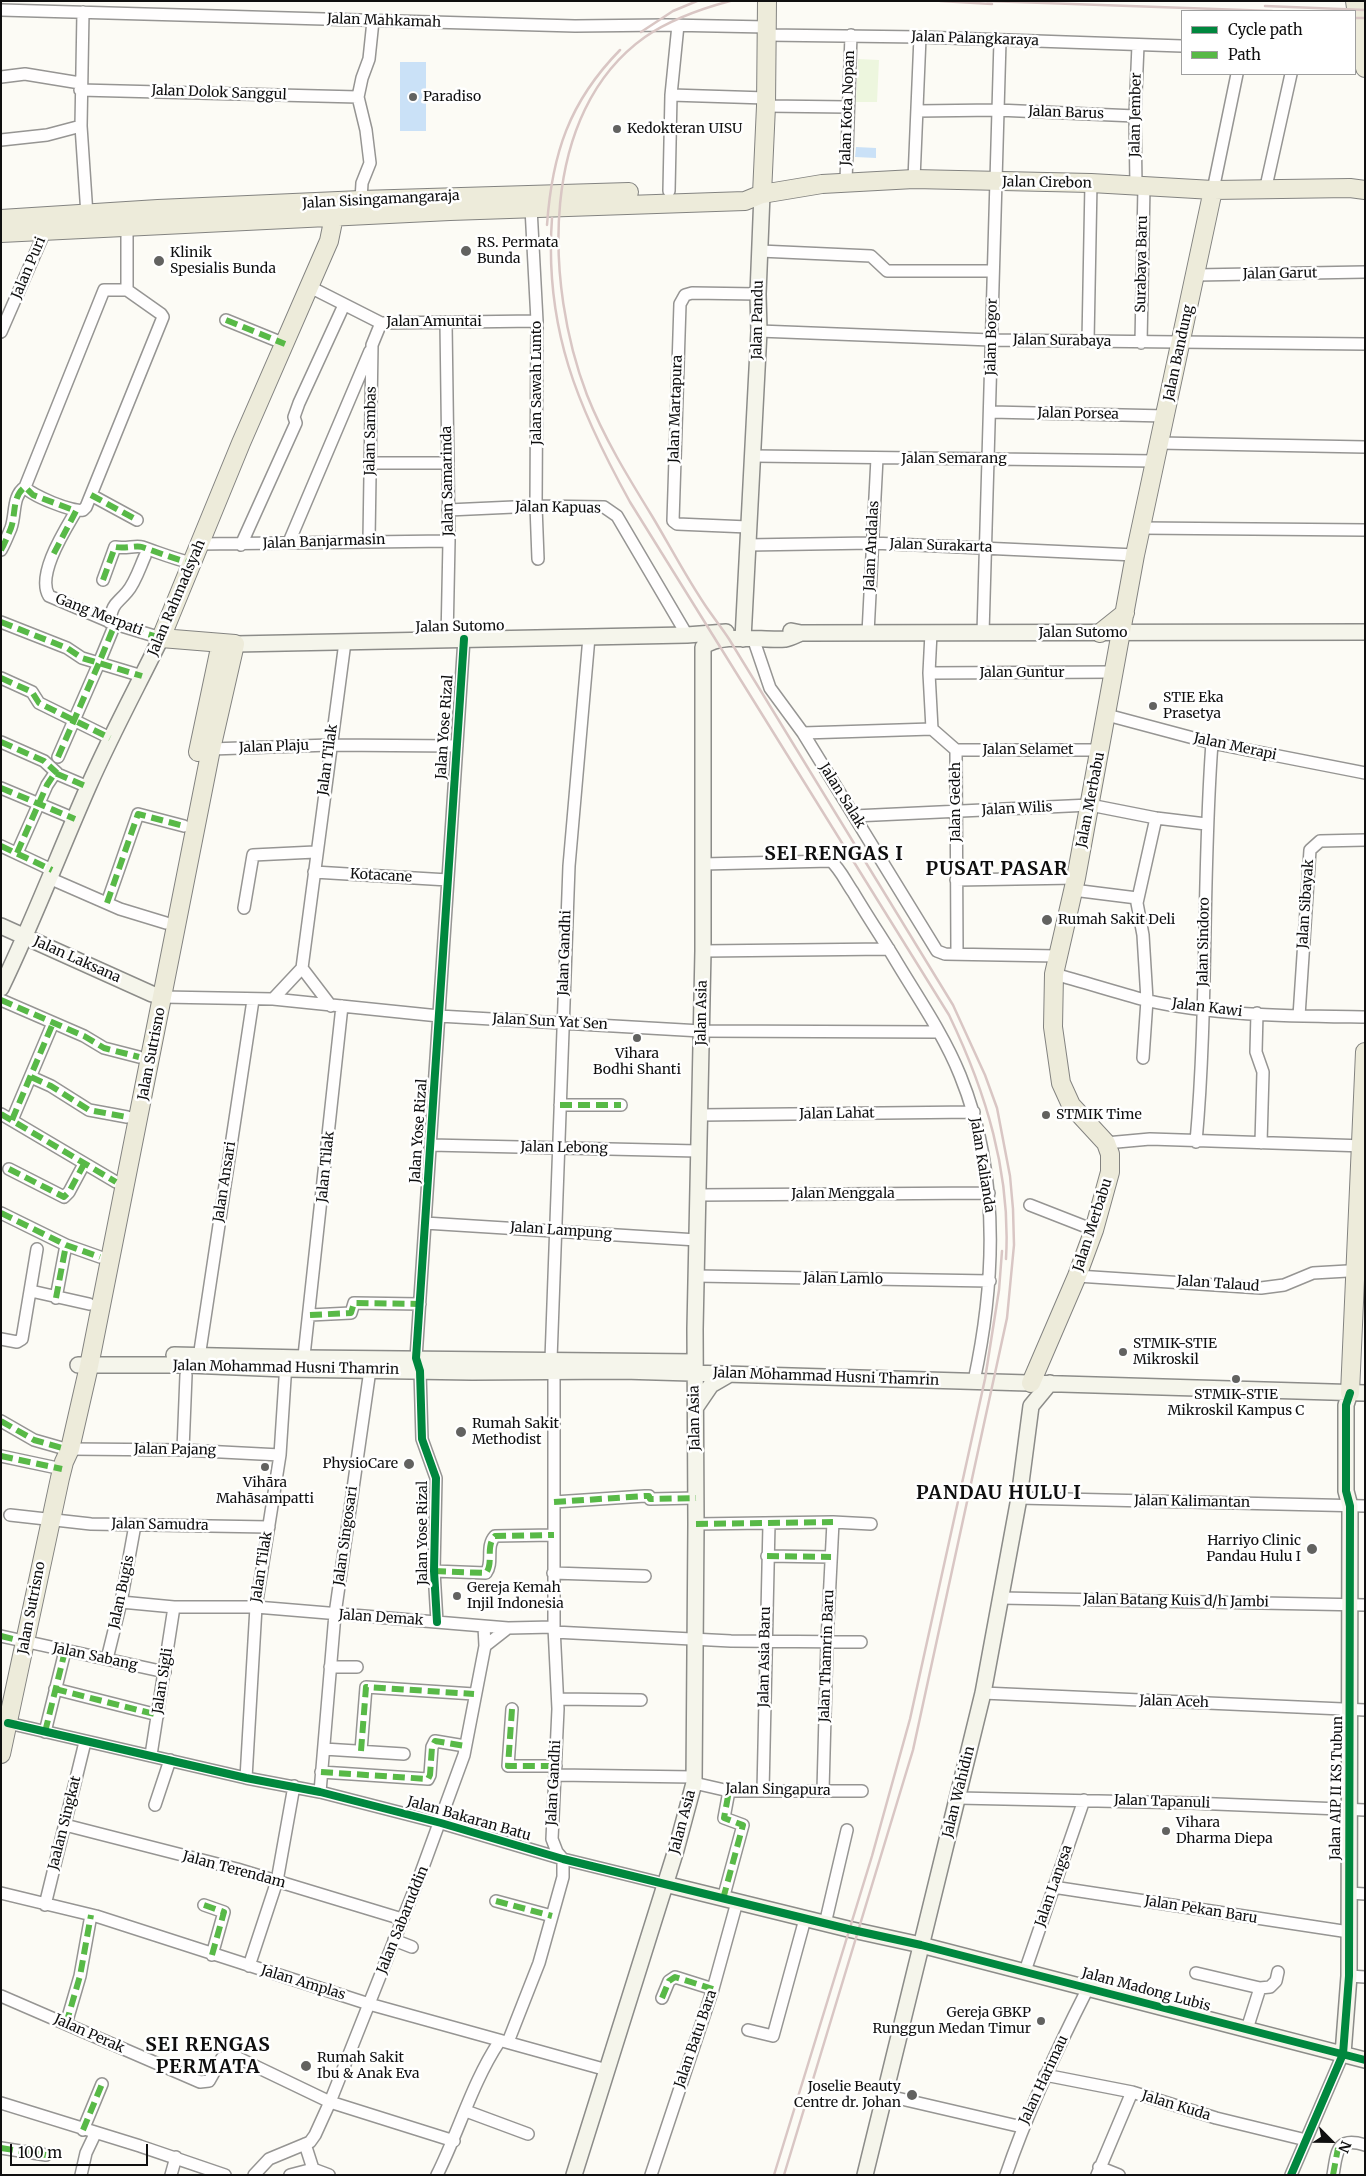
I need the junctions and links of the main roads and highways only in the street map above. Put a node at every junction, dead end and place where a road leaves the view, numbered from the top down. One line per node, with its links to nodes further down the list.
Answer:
1 (767, 1): 7 (main road, Jalan Pandu)
2 (1356, 17): 3 (main road)
3 (1358, 48): 4 (main road)
4 (1365, 68)
5 (1360, 187): 6 (main road, Jalan Cirebon)
6 (1213, 190): 7 (main road, Jalan Cirebon); 15 (main road, Jalan Bandung)
7 (762, 194): 8 (main road, Jalan Cirebon); 9 (main road, Jalan Sisingamangaraja); 19 (main road, Jalan Pandu)
8 (745, 201): 9 (main road, Jalan Sisingamangaraja)
9 (416, 205): 10 (main road, Jalan Sisingamangaraja)
10 (363, 207): 11 (main road, Jalan Sisingamangaraja); 14 (main road)
11 (336, 210): 12 (main road, Jalan Sisingamangaraja); 13 (main road, Jalan Sisingamangaraja); 14 (main road, Jalan Rahmadsyah)
12 (1, 219)
13 (1, 233)
14 (329, 241): 20 (main road, Jalan Rahmadsyah)
15 (1125, 613): 17 (main road); 18 (main road, Jalan Bandung)
16 (1365, 632): 18 (main road, Jalan Sutomo)
17 (1100, 633): 18 (main road, Jalan Sutomo); 19 (main road, Jalan Sutomo)
18 (1122, 633): 35 (main road, Jalan Merbabu)
19 (746, 635): 21 (main road, Jalan Sutomo); 22 (main road, Jalan Sutomo)
20 (161, 638): 21 (main road, Jalan Sutomo); 24 (main road, Jalan Rahmadsyah)
21 (228, 644): 26 (main road, Jalan Sutrisno); 26 (main road, Jalan Sutrisno)
22 (704, 645): 33 (main road, Jalan Asia)
23 (1, 926): 24 (main road, Jalan Laksana)
24 (26, 937): 25 (main road, Jalan Rahmadsyah); 26 (main road, Jalan Laksana)
25 (1, 988)
26 (157, 995): 30 (main road, Jalan Sutrisno); 30 (main road, Jalan Sutrisno)
27 (1365, 1052): 28 (main road)
28 (1363, 1146): 29 (main road)
29 (1360, 1270): 37 (main road)
30 (85, 1360): 31 (main road, Jalan Mohammad Husni Thamrin); 43 (main road, Jalan Sutrisno)
31 (303, 1364): 32 (main road, Jalan Mohammad Husni Thamrin); 32 (main road, Jalan Mohammad Husni Thamrin)
32 (418, 1365): 33 (main road, Jalan Mohammad Husni Thamrin)
33 (695, 1367): 34 (main road, Jalan Mohammad Husni Thamrin); 39 (main road, Jalan Asia)
34 (731, 1374): 35 (main road, Jalan Mohammad Husni Thamrin); 39 (main road)
35 (1025, 1383): 36 (main road, Jalan Mohammad Husni Thamrin); 38 (main road)
36 (1050, 1384): 37 (main road, Jalan Mohammad Husni Thamrin); 38 (main road)
37 (1358, 1393): 40 (main road, Jalan AIP II KS Tubun)
38 (1031, 1406): 45 (main road, Jalan Wahidin)
39 (695, 1409): 44 (main road, Jalan Asia)
40 (1358, 1506): 41 (main road, Jalan AIP II KS Tubun)
41 (1358, 1605): 42 (main road, Jalan AIP II KS Tubun)
42 (1358, 1710): 46 (main road, Jalan AIP II KS Tubun)
43 (4, 1732)
44 (665, 1884): 45 (main road, Jalan Bakaran Batu); 48 (main road, Jalan Asia)
45 (921, 1944): 46 (main road, Jalan Madong Lubis); 49 (main road, Jalan Wahidin)
46 (1343, 2054): 47 (main road, Jalan Madong Lubis)
47 (1365, 2060)
48 (574, 2175)
49 (865, 2175)

